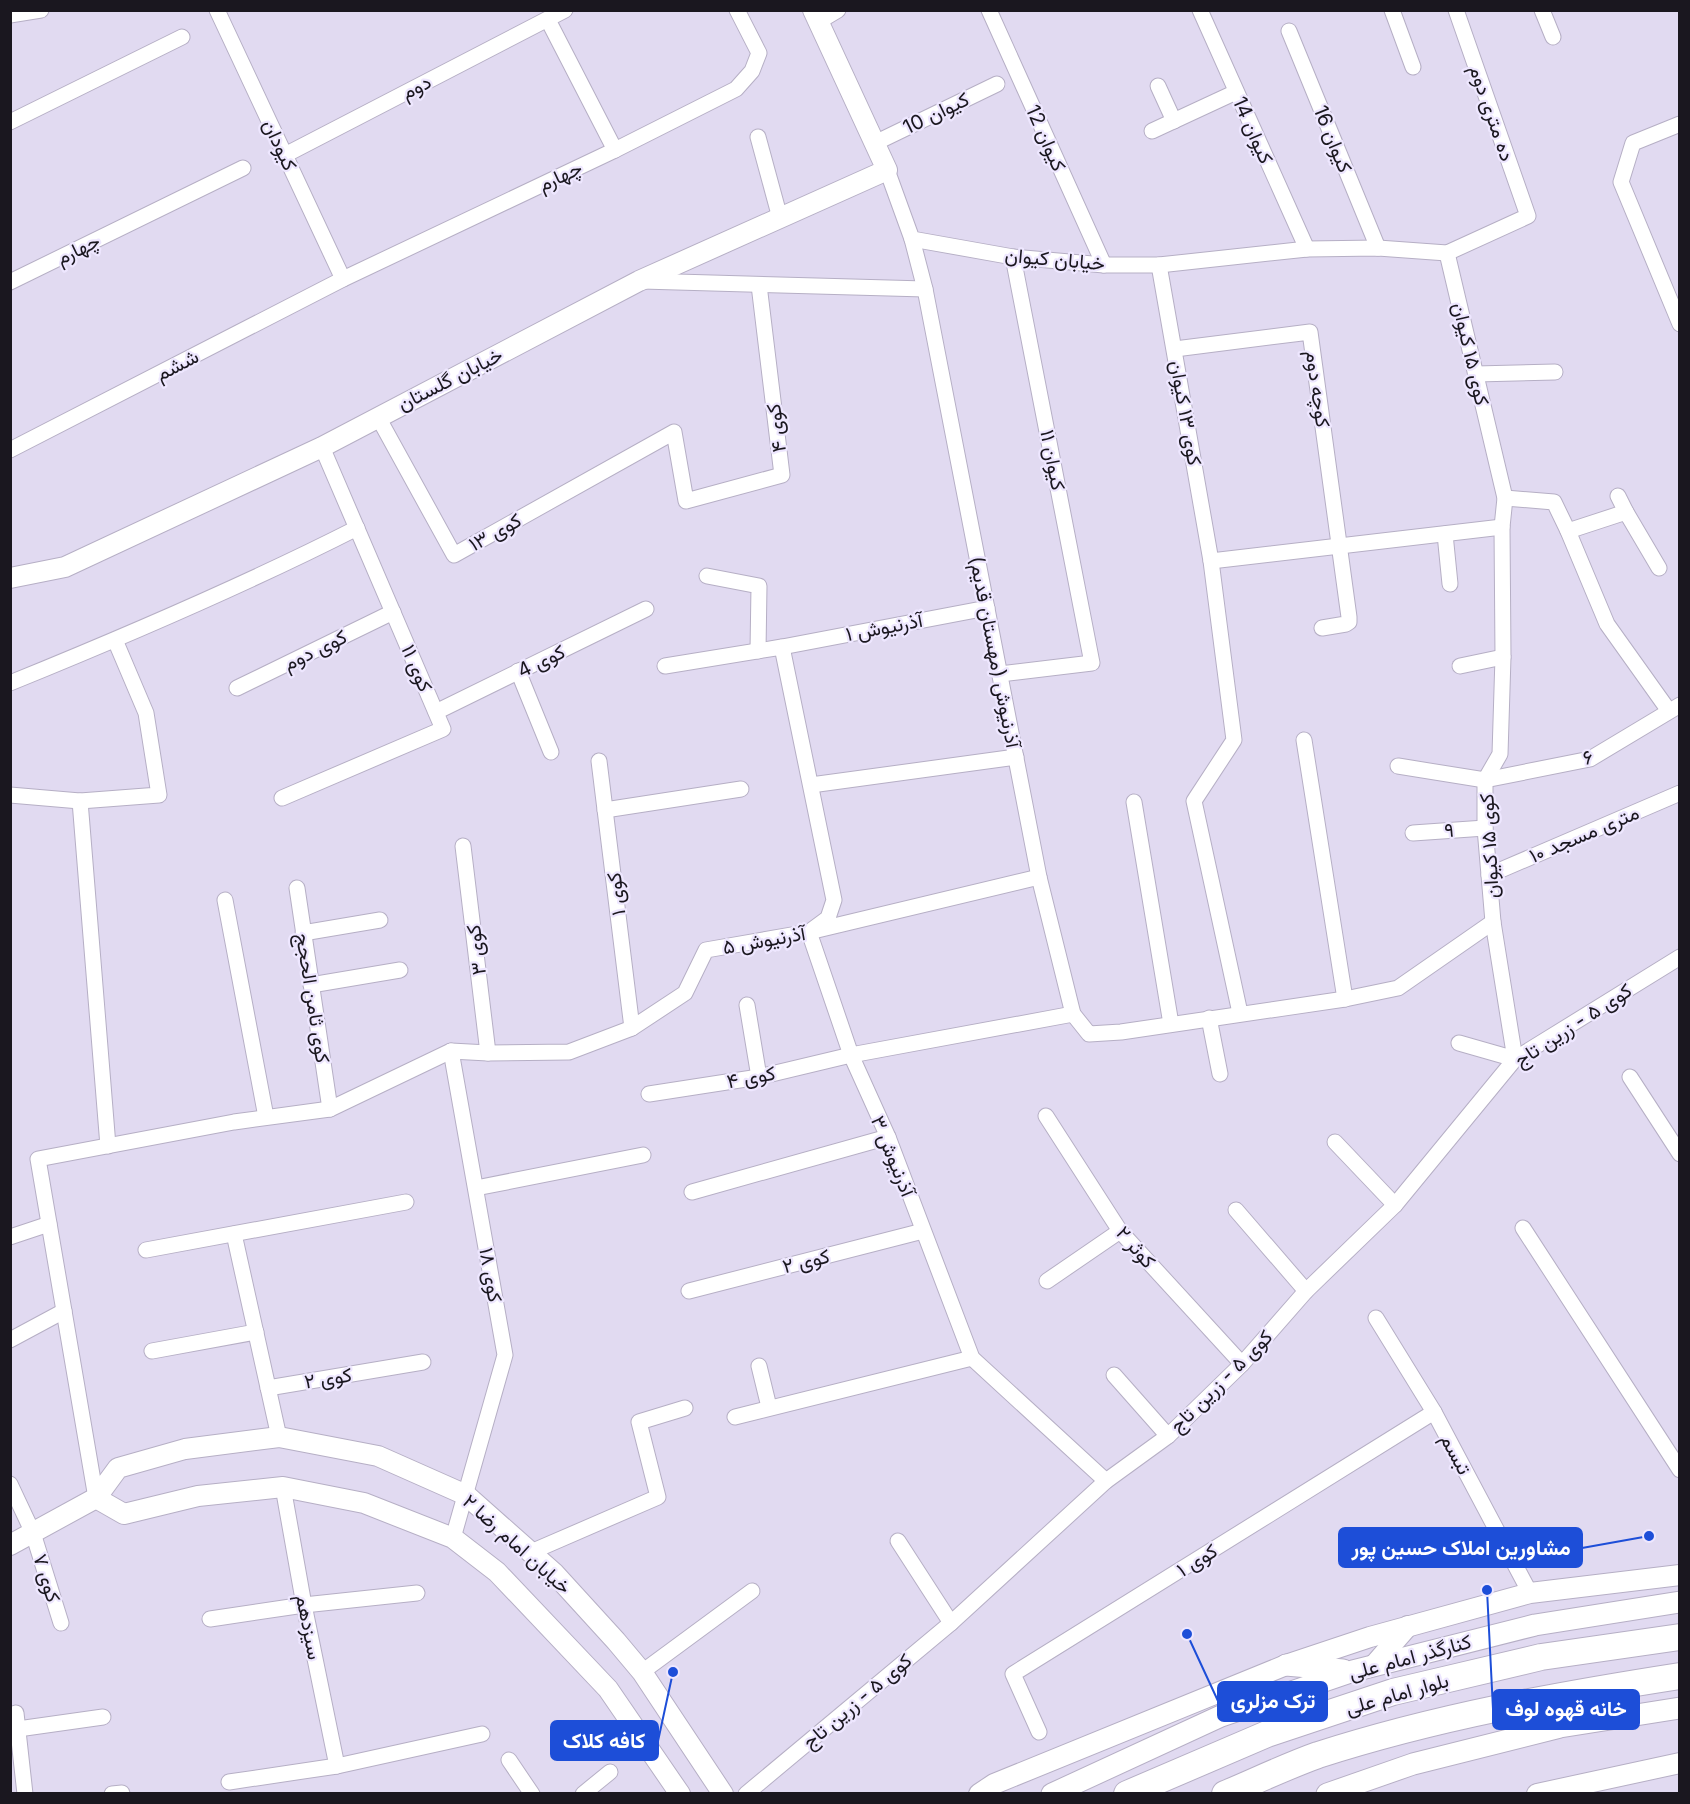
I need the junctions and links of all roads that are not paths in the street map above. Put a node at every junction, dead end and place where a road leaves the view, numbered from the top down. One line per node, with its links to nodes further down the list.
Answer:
1 (41, 10): 11 (street)
2 (217, 10): 28 (street, کیودان)
3 (565, 10): 13 (street, دوم)
4 (737, 10): 27 (street, چهارم)
5 (838, 10): 12 (street)
6 (989, 10): 37 (street, کیوان 12)
7 (1200, 10): 20 (street, کیوان 14)
8 (1392, 10): 17 (street)
9 (1456, 10): 35 (street, ده متری دوم)
10 (1542, 10): 16 (street)
11 (10, 15)
12 (815, 16): 26 (street)
13 (548, 20): 27 (street); 28 (street, دوم)
14 (1289, 31): 33 (street, کیوان 16)
15 (182, 37): 22 (street)
16 (1553, 37)
17 (1413, 67)
18 (998, 84): 26 (street, کیوان 10)
19 (1158, 86): 21 (street)
20 (1236, 92): 21 (street); 34 (street, کیوان 14)
21 (1174, 121): 24 (street)
22 (10, 122)
23 (1680, 124): 44 (street)
24 (1152, 131)
25 (758, 137): 31 (street)
26 (874, 143): 30 (street)
27 (615, 150): 39 (street, چهارم)
28 (285, 155): 39 (street, کیودان)
29 (243, 168): 41 (street, چهارم)
30 (887, 170): 31 (street, خیابان گلستان); 32 (street)
31 (780, 218): 40 (street, خیابان گلستان)
32 (912, 239): 36 (street, خیابان کیوان); 43 (street, آذرنیوش (مهستان قدیم))
33 (1378, 248): 34 (street, خیابان کیوان); 35 (street, خیابان کیوان)
34 (1306, 249): 38 (street, خیابان کیوان)
35 (1447, 253): 48 (street, کوی ۱۵ کیوان)
36 (1013, 257): 37 (street, خیابان کیوان); 77 (street, کیوان ۱۱)
37 (1104, 265): 38 (street, خیابان کیوان)
38 (1159, 265): 46 (street, کوی ۱۳ کیوان)
39 (343, 279): 52 (street, ششم)
40 (639, 281): 42 (street); 49 (street, خیابان گلستان)
41 (10, 282)
42 (759, 285): 43 (street); 50 (street, کوی ۴)
43 (925, 289): 66 (street, آذرنیوش (مهستان قدیم))
44 (1673, 292): 45 (street)
45 (1680, 324)
46 (1175, 350): 60 (street, کوچه دوم); 61 (street, کوی ۱۳ کیوان)
47 (1555, 372): 48 (street)
48 (1476, 374): 54 (street, کوی ۱۵ کیوان)
49 (378, 417): 50 (street, کوی ۱۳); 51 (street, خیابان گلستان)
50 (674, 432)
51 (322, 447): 57 (street, کوی ۱۱); 64 (street, خیابان گلستان)
52 (10, 450)
53 (1618, 496): 55 (street)
54 (1504, 498): 56 (street, کوی ۱۵ کیوان); 58 (street)
55 (1626, 512): 58 (street); 62 (street)
56 (1502, 527): 59 (street); 73 (street, کوی ۱۵ کیوان)
57 (357, 528): 68 (street, کوی ۱۱); 70 (street)
58 (1568, 531): 80 (street)
59 (1446, 534): 60 (street); 65 (street)
60 (1340, 546): 61 (street); 69 (street)
61 (1211, 561): 112 (street, کوی ۱۳ کیوان)
62 (1659, 568)
63 (707, 576): 72 (street)
64 (10, 578)
65 (1450, 584)
66 (987, 608): 71 (street, آذرنیوش ۱); 77 (street, آذرنیوش (مهستان قدیم))
67 (646, 609): 76 (street, کوی 4)
68 (393, 612): 79 (street, کوی دوم); 81 (street, کوی ۱۱)
69 (1322, 628)
70 (115, 640): 78 (street); 93 (street)
71 (782, 646): 72 (street, آذرنیوش ۱); 88 (street)
72 (758, 651): 74 (street, آذرنیوش ۱)
73 (1503, 657): 75 (street); 87 (street, کوی ۱۵ کیوان)
74 (664, 666)
75 (1460, 666)
76 (519, 672): 81 (street, کوی 4); 83 (street)
77 (1000, 675): 84 (street, آذرنیوش (مهستان قدیم))
78 (10, 683)
79 (237, 688)
80 (1674, 708): 87 (street, ۶)
81 (436, 712): 92 (street, کوی ۱۱)
82 (1304, 740): 110 (street)
83 (551, 752)
84 (1016, 757): 88 (street); 100 (street, آذرنیوش (مهستان قدیم))
85 (599, 761): 95 (street, کوی ۱)
86 (1398, 766): 87 (street)
87 (1485, 780): 96 (street, کوی ۱۵ کیوان)
88 (811, 785): 105 (street)
89 (741, 789): 95 (street)
90 (1680, 793): 99 (street, ۱۰ متری مسجد)
91 (10, 795): 93 (street)
92 (282, 798)
93 (80, 801): 131 (street)
94 (1134, 802): 115 (street)
95 (605, 810): 116 (street, کوی ۱)
96 (1485, 828): 97 (street, ۹); 99 (street, کوی ۱۵ کیوان)
97 (1413, 832)
98 (463, 846): 119 (street, کوی ۳)
99 (1489, 874): 104 (street, کوی ۱۵ کیوان)
100 (1039, 877): 105 (street, آذرنیوش ۵); 113 (street, آذرنیوش (مهستان قدیم))
101 (297, 888): 106 (street, کوی ثامن الحجج)
102 (225, 900): 128 (street)
103 (380, 920): 106 (street)
104 (1493, 922): 110 (street); 121 (street, کوی ۱۵ کیوان)
105 (809, 932): 116 (street, آذرنیوش ۵); 120 (street, آذرنیوش ۳)
106 (303, 933): 109 (street, کوی ثامن الحجج)
107 (1680, 957): 121 (street, کوی ۵ - زرین تاج)
108 (400, 970): 109 (street)
109 (311, 985): 126 (street, کوی ثامن الحجج)
110 (1345, 999): 112 (street)
111 (747, 1005): 123 (street)
112 (1240, 1013): 114 (street)
113 (1073, 1014): 115 (street); 120 (street)
114 (1209, 1018): 115 (street); 122 (street)
115 (1171, 1024)
116 (632, 1028): 119 (street, آذرنیوش ۵)
117 (1459, 1043): 121 (street)
118 (451, 1051): 119 (street, آذرنیوش ۵); 126 (street); 134 (street, کوی ۱۸)
119 (488, 1053)
120 (851, 1055): 123 (street, کوی ۴); 129 (street, آذرنیوش ۳)
121 (1515, 1059): 137 (street, کوی ۵ - زرین تاج)
122 (1220, 1074)
123 (759, 1077): 125 (street, کوی ۴)
124 (1629, 1077): 132 (street)
125 (650, 1094)
126 (330, 1109): 128 (street)
127 (1046, 1116): 141 (street, کوثر ۲)
128 (266, 1117): 131 (street)
129 (888, 1137): 135 (street); 142 (street, آذرنیوش ۳)
130 (1335, 1142): 137 (street)
131 (108, 1146): 139 (street)
132 (1680, 1154)
133 (643, 1155): 134 (street)
134 (476, 1188): 170 (street, کوی ۱۸)
135 (692, 1192)
136 (406, 1202): 143 (street)
137 (1395, 1205): 148 (street, کوی ۵ - زرین تاج)
138 (1236, 1210): 148 (street)
139 (50, 1224): 144 (street); 149 (street)
140 (1523, 1228): 166 (street)
141 (1120, 1231): 146 (street); 156 (street, کوثر ۲)
142 (923, 1232): 147 (street, کوی ۲); 154 (street, آذرنیوش ۳)
143 (234, 1234): 145 (street); 151 (street)
144 (10, 1237)
145 (146, 1250)
146 (1047, 1281)
147 (689, 1291)
148 (1306, 1291): 156 (street, کوی ۵ - زرین تاج)
149 (64, 1311): 152 (street); 171 (street)
150 (1376, 1318): 162 (street, تبسم)
151 (256, 1332): 153 (street); 159 (street)
152 (10, 1340)
153 (152, 1351)
154 (972, 1358): 160 (street); 167 (street, آذرنیوش ۳)
155 (423, 1362): 159 (street, کوی ۲)
156 (1242, 1364): 164 (street, کوی ۵ - زرین تاج)
157 (759, 1366): 160 (street)
158 (1114, 1376): 164 (street)
159 (268, 1388): 165 (street)
160 (769, 1407): 163 (street)
161 (685, 1408): 176 (street)
162 (1434, 1412): 180 (street, تبسم); 197 (street, کوی ۱)
163 (735, 1416)
164 (1168, 1436): 167 (street, کوی ۵ - زرین تاج)
165 (279, 1437): 170 (street, خیابان امام رضا ۲); 171 (street, خیابان امام رضا ۲)
166 (1680, 1470)
167 (1106, 1481): 185 (street, کوی ۵ - زرین تاج)
168 (10, 1484): 172 (street, کوی ۷)
169 (283, 1487): 171 (street, خیابان امام رضا ۲); 173 (street, خیابان امام رضا ۲); 182 (street, سیزدهم)
170 (466, 1495): 173 (street, کوی ۱۸); 176 (street, خیابان امام رضا ۲)
171 (96, 1498): 172 (street, خیابان امام رضا ۲)
172 (33, 1533): 175 (street, خیابان امام رضا ۲); 184 (street, کوی ۷)
173 (453, 1538): 210 (street, خیابان امام رضا ۲)
174 (898, 1541): 185 (street)
175 (10, 1545)
176 (531, 1552): 191 (street, خیابان امام رضا ۲)
177 (1680, 1575): 180 (street)
178 (752, 1592): 191 (street)
179 (417, 1593): 182 (street)
180 (1530, 1593): 186 (street)
181 (1680, 1602): 188 (main road, کنارگذر امام علی)
182 (304, 1605): 183 (street); 201 (street, سیزدهم)
183 (210, 1619)
184 (61, 1623)
185 (951, 1623): 212 (street, کوی ۵ - زرین تاج)
186 (1408, 1626): 188 (street); 189 (street)
187 (1680, 1636): 215 (highway, بلوار امام علی)
188 (1375, 1664): 190 (main road, کنارگذر امام علی)
189 (1286, 1665): 190 (main road); 213 (street)
190 (1353, 1671): 214 (main road, کنارگذر امام علی)
191 (642, 1672): 211 (street, خیابان امام رضا ۲)
192 (1680, 1676): 216 (highway, بلوار امام علی)
193 (1680, 1708): 204 (main road)
194 (16, 1713): 196 (street)
195 (103, 1717): 196 (street)
196 (18, 1729): 206 (street)
197 (1039, 1732)
198 (482, 1734): 201 (street)
199 (509, 1760): 208 (street)
200 (1680, 1763): 218 (street)
201 (337, 1766): 203 (street)
202 (610, 1772): 209 (street)
203 (229, 1782)
204 (1364, 1788): 217 (main road)
205 (122, 1793): 207 (street)
206 (26, 1794)
207 (112, 1794)
208 (532, 1794)
209 (583, 1794)
210 (680, 1794)
211 (723, 1794)
212 (746, 1794)
213 (979, 1794)
214 (1052, 1794)
215 (1127, 1794)
216 (1225, 1794)
217 (1327, 1794)
218 (1537, 1794)

